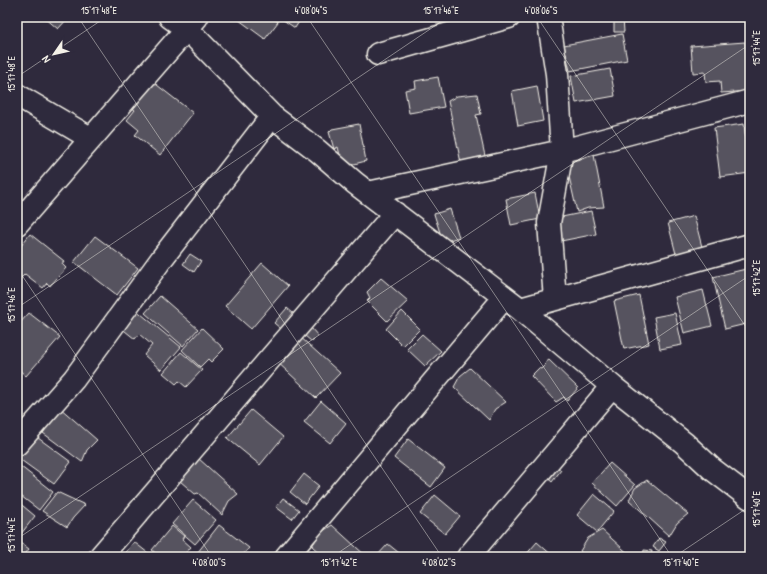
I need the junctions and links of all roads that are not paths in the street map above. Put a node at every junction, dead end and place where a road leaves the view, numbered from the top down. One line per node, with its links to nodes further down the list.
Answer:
1 (509, 17): 4 (street)
2 (548, 17): 9 (street)
3 (185, 21): 7 (street); 8 (street)
4 (378, 54)
5 (17, 95): 8 (street)
6 (750, 101): 9 (street)
7 (272, 116): 10 (street); 17 (street)
8 (90, 138): 12 (street)
9 (562, 150): 10 (street); 14 (street)
10 (368, 193): 11 (street)
11 (395, 213): 15 (street); 19 (street)
12 (17, 224)
13 (750, 245): 14 (street)
14 (555, 299): 15 (street)
15 (512, 304): 16 (street); 20 (street)
16 (612, 386): 18 (street); 21 (street)
17 (17, 444)
18 (750, 498)
19 (100, 557)
20 (286, 557)
21 (468, 557)

